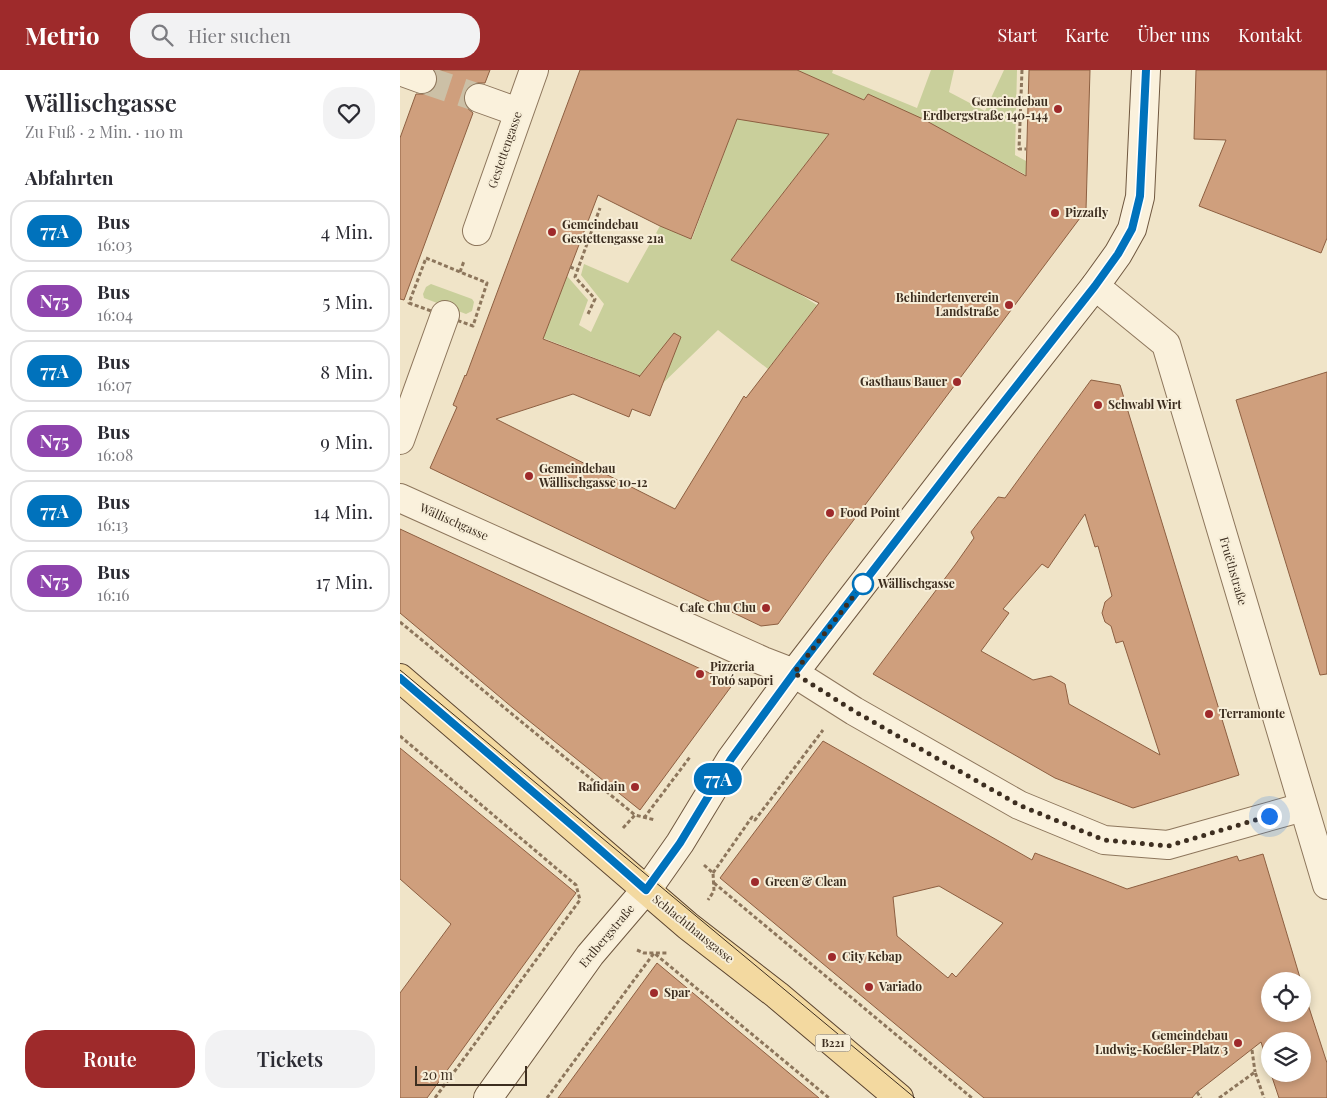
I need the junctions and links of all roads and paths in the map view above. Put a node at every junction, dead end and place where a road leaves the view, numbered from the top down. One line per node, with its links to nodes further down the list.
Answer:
1 (534, 70): 5 (street, Gestettengasse)
2 (1022, 70): 6 (path)
3 (1146, 70): 12 (street, Erdbergstraße)
4 (479, 98): 5 (street)
5 (518, 112): 8 (street, Gestettengasse)
6 (1026, 149)
7 (600, 208): 11 (path)
8 (477, 230)
9 (423, 266): 13 (path)
10 (570, 267): 11 (path)
11 (578, 270): 14 (path)
12 (1095, 286): 19 (street, Erdbergstraße); 23 (street, Fruëthstraße)
13 (484, 291)
14 (588, 314)
15 (445, 315): 16 (street)
16 (400, 440)
17 (400, 498): 19 (street, Wällischgasse)
18 (400, 622): 24 (path)
19 (794, 673): 21 (street, Wällischgasse); 28 (street, Erdbergstraße)
20 (400, 678): 28 (main road, Schlachthausgasse / B221)
21 (842, 704): 23 (street, Wällischgasse); 25 (path)
22 (400, 736): 32 (path)
23 (1303, 807): 27 (street, Fruëthstraße)
24 (635, 815)
25 (714, 873)
26 (714, 883): 37 (path)
27 (1327, 885)
28 (646, 890): 33 (street, Erdbergstraße); 36 (main road, Schlachthausgasse / B221)
29 (1252, 1050): 30 (path)
30 (1255, 1072): 39 (path); 40 (path)
31 (1197, 1092): 38 (path)
32 (435, 1098)
33 (488, 1098)
34 (547, 1098): 35 (path)
35 (829, 1098)
36 (899, 1098)
37 (972, 1098)
38 (1201, 1098)
39 (1220, 1098)
40 (1264, 1098)

